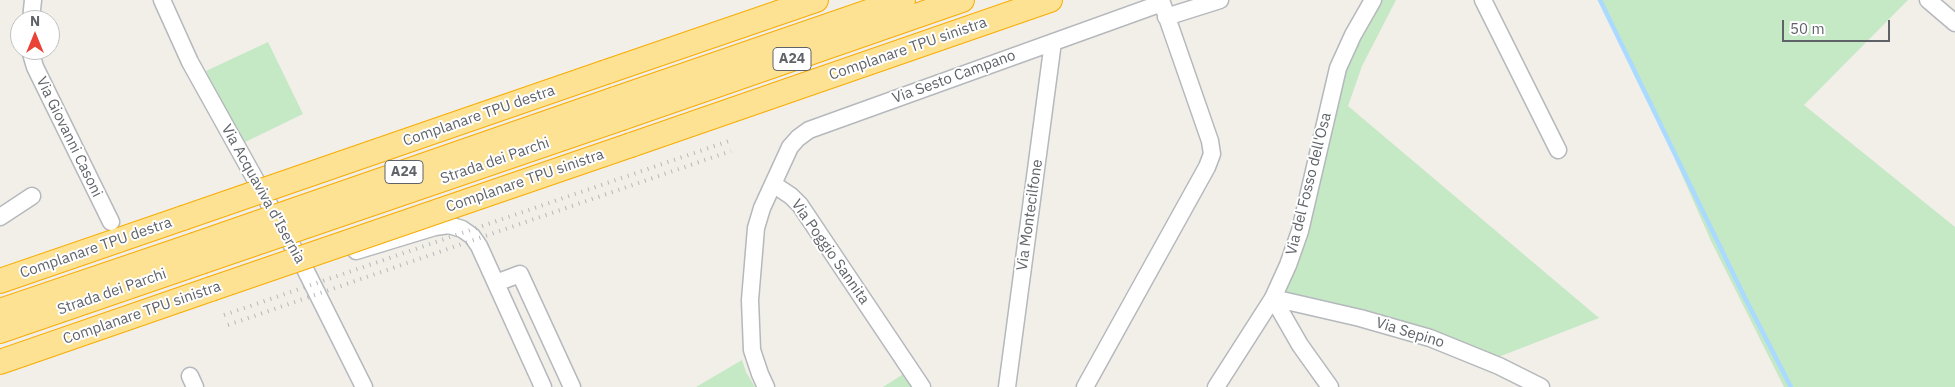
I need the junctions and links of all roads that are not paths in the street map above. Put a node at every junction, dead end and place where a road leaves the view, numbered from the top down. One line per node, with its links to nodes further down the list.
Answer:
1 (162, 0): 21 (street, Via Acquaviva d'Isernia)
2 (816, 0): 22 (highway, Complanare TPU destra, bridge)
3 (903, 0): 14 (highway, Strada dei Parchi / A24)
4 (962, 0): 14 (highway, Strada dei Parchi / A24)
5 (1050, 0): 27 (highway, Complanare TPU sinistra, bridge)
6 (1220, 0): 10 (street, Via Sesto Campano)
7 (1373, 0): 24 (street, Via del Fosso dell'Osa)
8 (1483, 0): 15 (street)
9 (1928, 0): 11 (street)
10 (1163, 7): 12 (street, Via Sesto Campano); 34 (street)
11 (1955, 23)
12 (1053, 42): 16 (street, Via Sesto Campano); 33 (street, Via Montecilfone)
13 (33, 60): 19 (street, Via Giovanni Casoni)
14 (618, 108): 20 (highway, Strada dei Parchi / A24, bridge)
15 (1558, 150)
16 (772, 184): 28 (street, Via Poggio Sannita); 32 (street, Via Poggio Sannita)
17 (32, 196): 18 (street)
18 (0, 217)
19 (111, 222)
20 (197, 253): 25 (highway, Strada dei Parchi / A24); 26 (highway, Strada dei Parchi / A24)
21 (304, 267): 23 (street); 29 (street, Via Acquaviva d'Isernia)
22 (0, 281)
23 (496, 283): 30 (street); 31 (street)
24 (1273, 298): 35 (street, Via del Fosso dell'Osa); 36 (street); 37 (street, Via Sepino)
25 (0, 311)
26 (0, 331)
27 (0, 362)
28 (763, 381)
29 (364, 387)
30 (543, 387)
31 (572, 387)
32 (922, 387)
33 (1007, 387)
34 (1085, 387)
35 (1216, 387)
36 (1330, 387)
37 (1540, 387)

